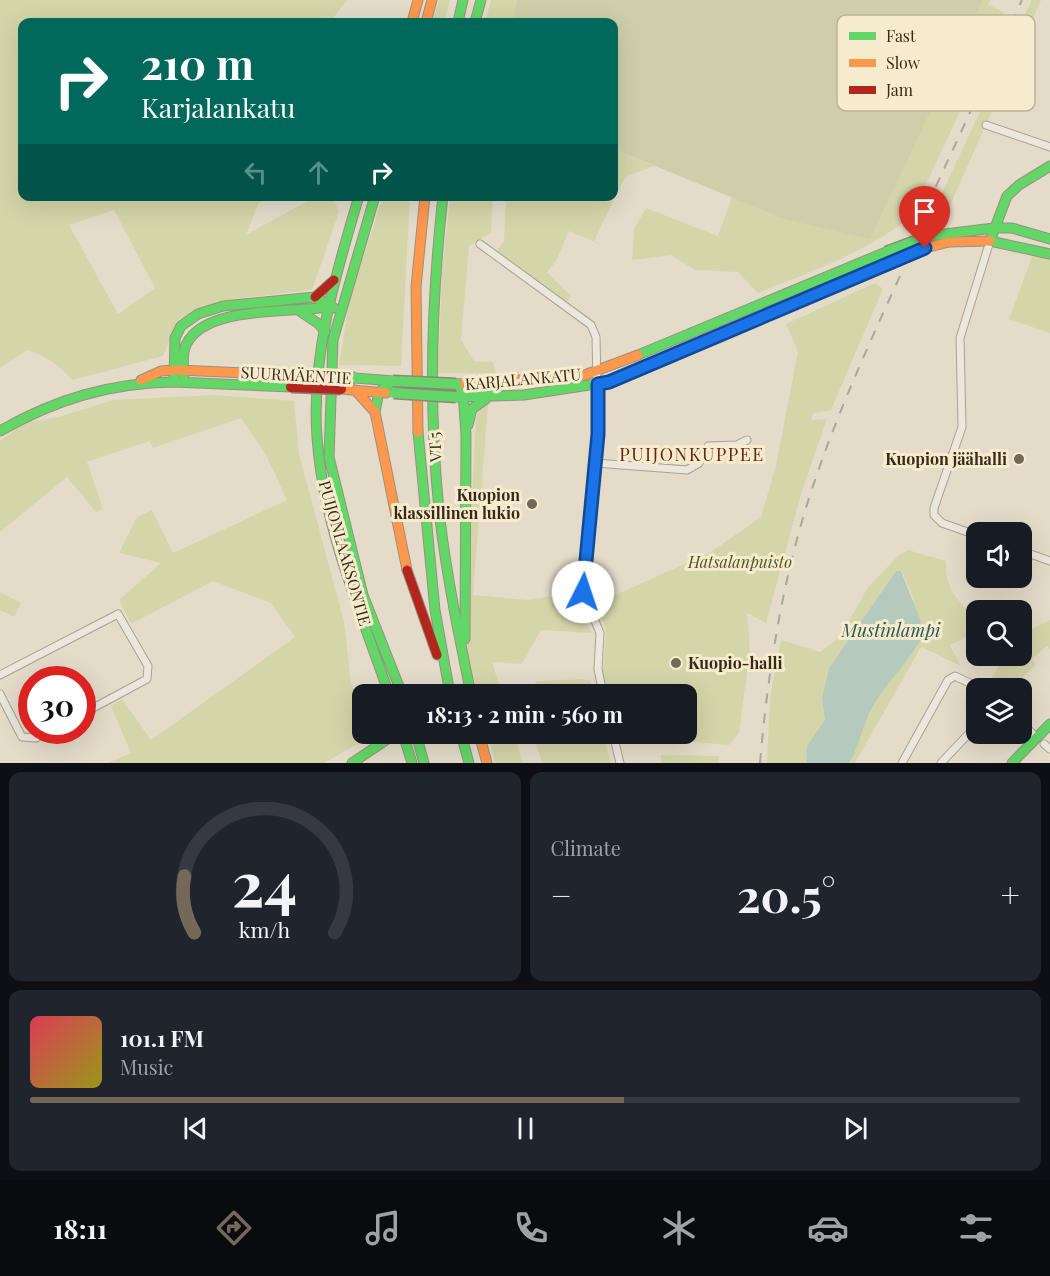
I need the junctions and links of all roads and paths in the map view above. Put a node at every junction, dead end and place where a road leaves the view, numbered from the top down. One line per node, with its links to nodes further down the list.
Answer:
1 (418, 0): 5 (main road)
2 (432, 0): 6 (main road)
3 (463, 0): 7 (main road)
4 (481, 0): 8 (main road)
5 (413, 18)
6 (427, 18)
7 (459, 18)
8 (477, 18)
9 (986, 125): 10 (street)
10 (1050, 147)
11 (1050, 166): 16 (main road)
12 (358, 201): 21 (main road, PUIJONLAAKSONTIE)
13 (373, 201): 23 (main road, PUIJONLAAKSONTIE)
14 (425, 201): 47 (main road, VT 5)
15 (443, 201): 45 (main road, VT 5)
16 (994, 228): 17 (main road, KARJALANKATU); 18 (main road); 27 (main road, KARJALANKATU, bridge)
17 (1050, 239)
18 (990, 241): 20 (main road, KARJALANKATU); 32 (main road, KARJALANKATU, bridge); 42 (street)
19 (480, 244): 27 (street)
20 (1050, 254)
21 (334, 280): 22 (main road); 23 (main road, PUIJONLAAKSONTIE)
22 (315, 297): 23 (main road); 26 (main road)
23 (334, 308): 24 (main road); 25 (main road, PUIJONLAAKSONTIE); 50 (main road, PUIJONLAAKSONTIE)
24 (301, 312): 25 (main road); 26 (main road)
25 (325, 332): 49 (main road, PUIJONLAAKSONTIE)
26 (179, 370): 28 (main road, SUURMÄENTIE); 29 (main road, SUURMÄENTIE, bridge); 30 (main road)
27 (598, 371): 31 (main road, KARJALANKATU); 32 (street)
28 (138, 381): 30 (main road, SUURMÄENTIE); 38 (main road, SUURMÄENTIE)
29 (393, 381): 31 (main road, SUURMÄENTIE, bridge); 34 (main road)
30 (179, 382): 33 (main road, SUURMÄENTIE, bridge)
31 (456, 384): 36 (main road)
32 (598, 384): 35 (main road, KARJALANKATU); 41 (street)
33 (355, 390): 34 (main road, SUURMÄENTIE); 37 (main road)
34 (379, 392): 36 (main road, SUURMÄENTIE, bridge); 37 (main road)
35 (491, 395): 36 (main road, KARJALANKATU); 39 (main road)
36 (460, 396): 39 (main road)
37 (375, 412): 47 (main road)
38 (0, 431)
39 (466, 435): 45 (main road)
40 (747, 440): 41 (street)
41 (595, 463): 53 (street)
42 (966, 531)
43 (1032, 555): 44 (street)
44 (1050, 561)
45 (466, 670): 52 (main road, VT 5)
46 (0, 675): 55 (street)
47 (446, 679): 51 (main road, VT 5)
48 (966, 679): 73 (street)
49 (386, 684)
50 (398, 684)
51 (447, 684)
52 (469, 684)
53 (601, 684)
54 (0, 694): 57 (street)
55 (96, 706)
56 (1050, 723): 60 (main road)
57 (18, 729)
58 (1032, 733): 60 (street)
59 (966, 737): 74 (street)
60 (1043, 743): 75 (main road)
61 (380, 744): 67 (main road)
62 (406, 744): 68 (main road)
63 (419, 744): 69 (main road)
64 (464, 744): 70 (main road)
65 (482, 744): 71 (main road)
66 (615, 744): 72 (street)
67 (352, 763)
68 (412, 763)
69 (424, 763)
70 (469, 763)
71 (487, 763)
72 (620, 763)
73 (902, 763)
74 (941, 763)
75 (1012, 763)

